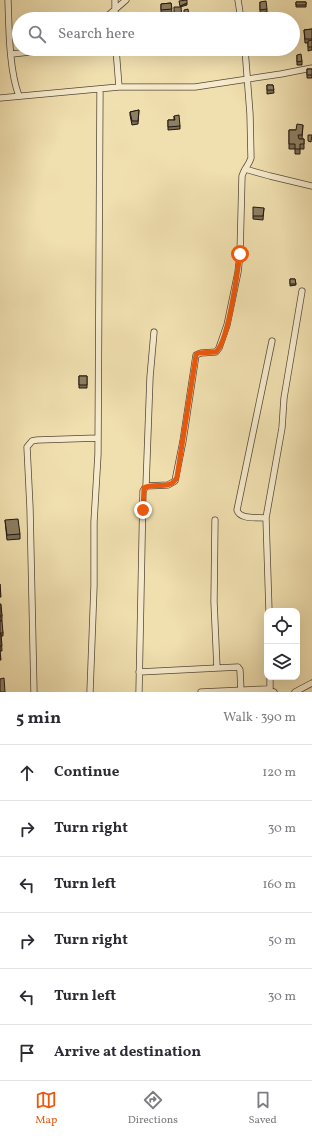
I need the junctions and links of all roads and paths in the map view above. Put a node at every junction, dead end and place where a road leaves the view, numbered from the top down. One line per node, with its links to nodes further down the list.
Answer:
1 (8, 0): 8 (street)
2 (115, 0): 5 (street)
3 (126, 0): 5 (street)
4 (238, 0): 7 (street)
5 (115, 9): 6 (street)
6 (112, 12)
7 (240, 12)
8 (12, 54)
9 (12, 56): 16 (street)
10 (117, 56): 14 (street)
11 (246, 56): 13 (street)
12 (312, 68): 13 (street)
13 (248, 80): 14 (street); 18 (street)
14 (119, 87): 15 (street)
15 (100, 89): 16 (street); 23 (street)
16 (19, 96): 17 (street)
17 (0, 98)
18 (245, 169): 19 (street); 24 (street)
19 (312, 186)
20 (302, 291): 25 (street)
21 (154, 332): 24 (street)
22 (272, 340): 25 (street)
23 (98, 438): 34 (street); 35 (street)
24 (146, 486): 29 (street)
25 (266, 518): 27 (street)
26 (215, 520): 28 (street)
27 (269, 608)
28 (217, 668): 29 (street); 32 (street)
29 (139, 672): 36 (street)
30 (270, 680): 33 (street)
31 (312, 683): 38 (street)
32 (241, 691): 33 (street); 37 (street)
33 (272, 691)
34 (34, 692)
35 (90, 692)
36 (139, 692)
37 (201, 692)
38 (295, 692)

